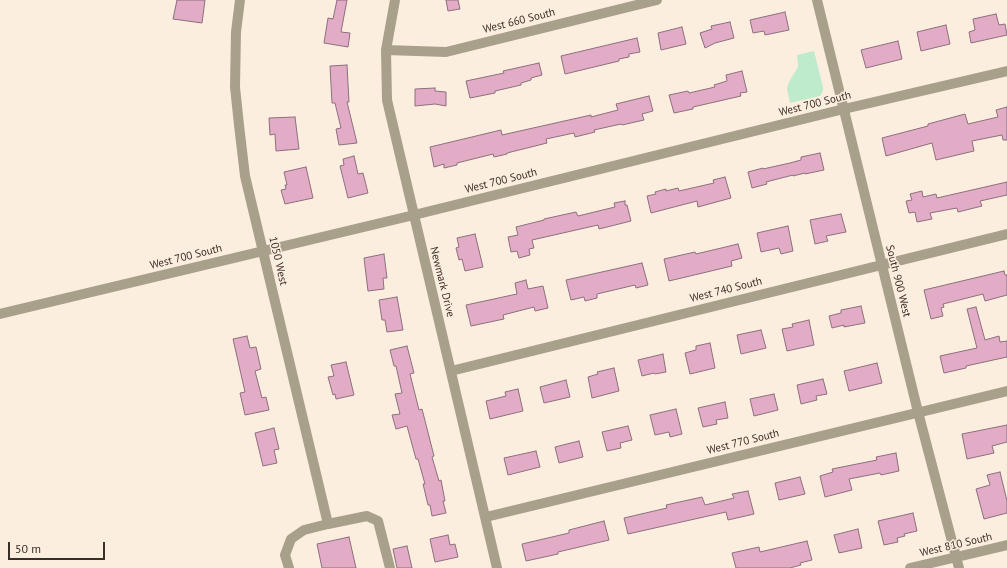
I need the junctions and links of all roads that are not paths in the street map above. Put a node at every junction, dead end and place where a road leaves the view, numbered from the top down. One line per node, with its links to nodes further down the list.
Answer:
1 (240, 0): 10 (street, 1050 West)
2 (395, 0): 5 (street, Newmark Drive)
3 (657, 0): 5 (street, West 660 South)
4 (817, 0): 7 (street, South 900 West)
5 (386, 50): 8 (street, Newmark Drive)
6 (1007, 71): 7 (street, West 700 South)
7 (844, 109): 8 (street, West 700 South); 11 (street, South 900 West)
8 (414, 215): 10 (street, West 700 South); 13 (street, Newmark Drive)
9 (1007, 234): 11 (street, West 740 South)
10 (263, 251): 12 (street, West 700 South); 17 (street, 1050 West)
11 (882, 264): 13 (street, West 740 South); 15 (street, South 900 West)
12 (0, 314)
13 (452, 371): 16 (street, Newmark Drive)
14 (1007, 391): 15 (street, West 770 South)
15 (918, 412): 16 (street, West 770 South); 19 (street, South 900 West)
16 (486, 516): 22 (street, Newmark Drive)
17 (328, 524): 20 (street); 21 (street)
18 (1007, 546): 19 (street, West 810 South)
19 (956, 557): 23 (street, West 810 South); 24 (street, South 900 West)
20 (289, 568)
21 (390, 568)
22 (498, 568)
23 (910, 568)
24 (958, 568)

